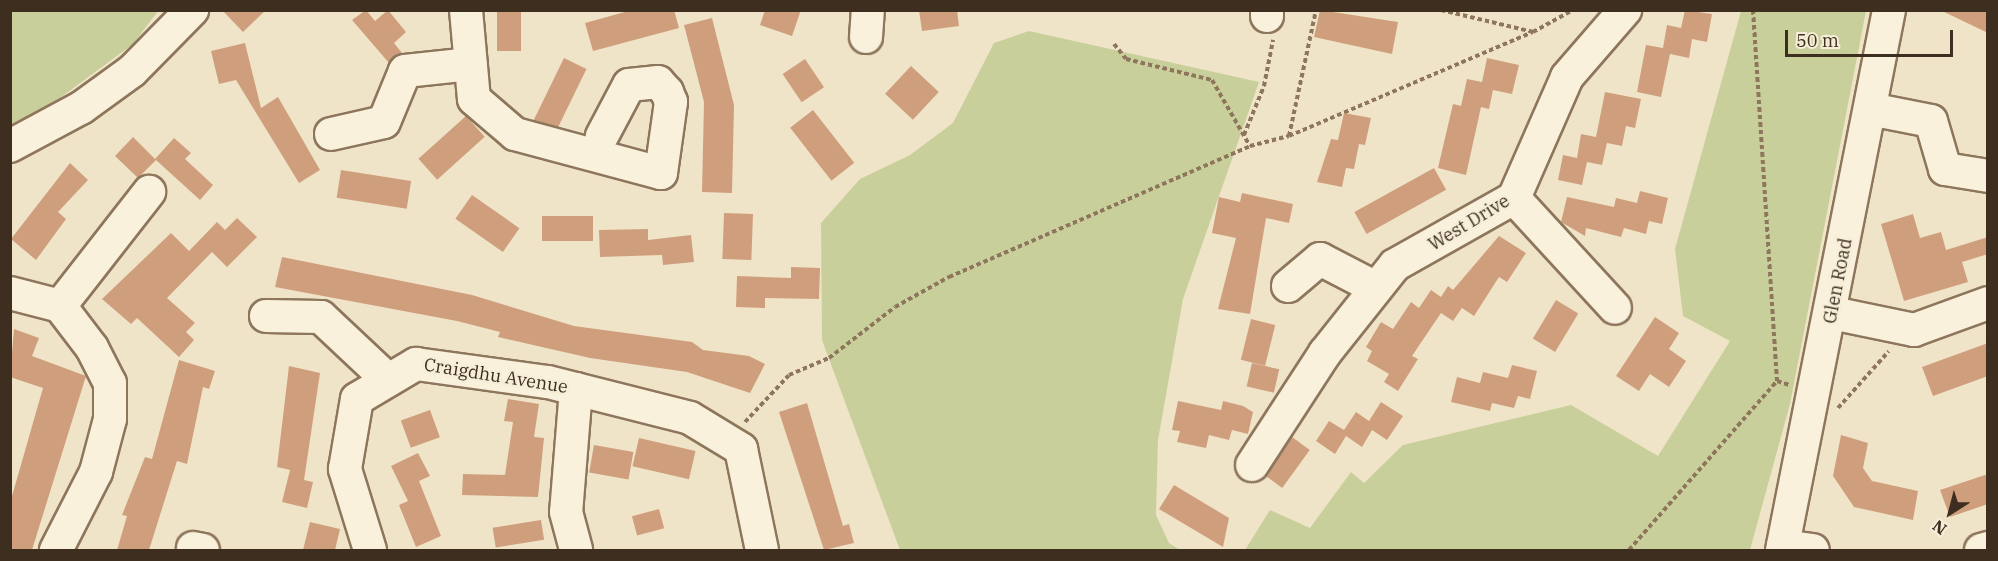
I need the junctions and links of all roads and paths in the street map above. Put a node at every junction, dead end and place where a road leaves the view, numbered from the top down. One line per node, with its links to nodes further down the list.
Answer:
1 (192, 10): 18 (street)
2 (466, 10): 12 (street)
3 (1316, 10): 17 (path)
4 (1441, 10): 10 (path)
5 (1573, 10): 10 (path)
6 (1625, 10): 22 (street, West Drive)
7 (1753, 10): 33 (path)
8 (1888, 10): 13 (street, Glen Road)
9 (1267, 13): 15 (path)
10 (1533, 32): 17 (path)
11 (1114, 44): 15 (path)
12 (471, 64): 14 (street); 16 (street)
13 (1870, 109): 20 (street); 29 (street, Glen Road)
14 (331, 134)
15 (1244, 135): 19 (path)
16 (602, 136)
17 (1289, 136): 19 (path)
18 (10, 146)
19 (1250, 146): 36 (path)
20 (1988, 176)
21 (149, 192): 27 (street)
22 (1514, 198): 24 (street, West Drive); 28 (street)
23 (1288, 286): 24 (street)
24 (1376, 288): 38 (street, West Drive)
25 (10, 293): 27 (street)
26 (1988, 303): 31 (street)
27 (60, 306): 41 (street)
28 (1615, 308)
29 (1832, 313): 31 (street); 35 (street, Glen Road)
30 (266, 316): 32 (street)
31 (1918, 329): 37 (path)
32 (388, 380): 34 (street, Craigdhu Avenue); 42 (street, Craigdhu Avenue)
33 (1777, 381): 35 (path); 45 (path)
34 (576, 389): 36 (street, Craigdhu Avenue); 43 (street)
35 (1815, 394): 37 (street, Glen Road)
36 (728, 441): 44 (street)
37 (1806, 443): 40 (street, Glen Road)
38 (1251, 465)
39 (1988, 548): 46 (street)
40 (1793, 549)
41 (56, 550)
42 (370, 550)
43 (576, 550)
44 (762, 550)
45 (1629, 550)
46 (1981, 550)

